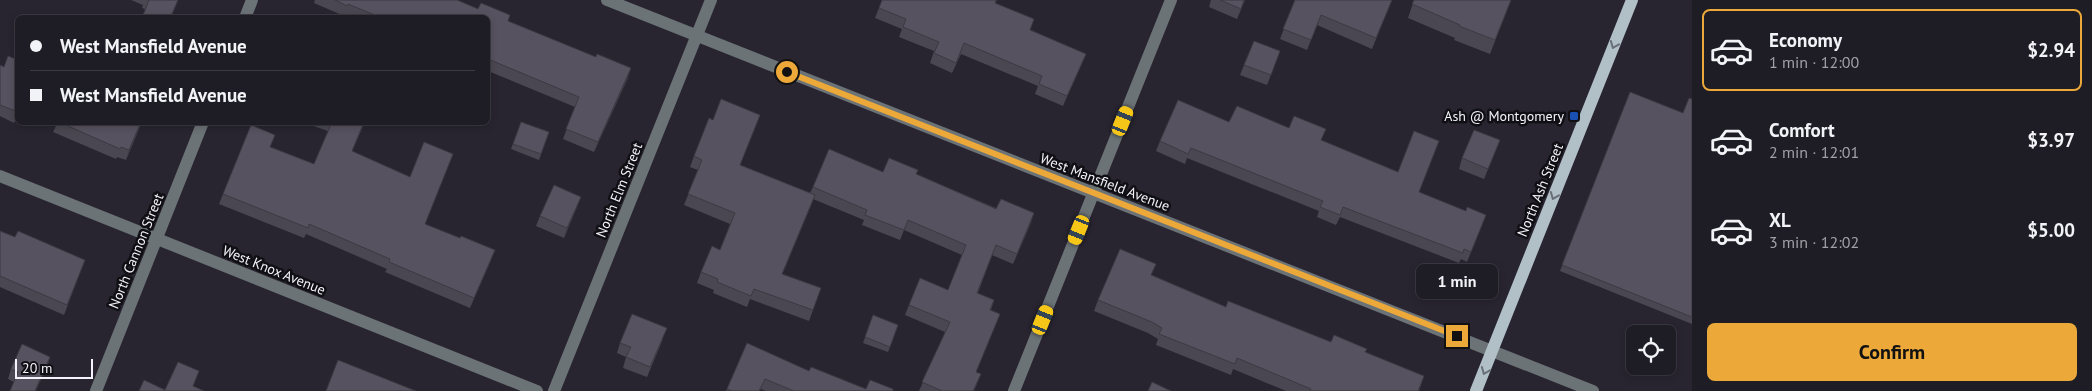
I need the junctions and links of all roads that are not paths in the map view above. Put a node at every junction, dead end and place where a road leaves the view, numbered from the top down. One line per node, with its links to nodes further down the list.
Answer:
1 (252, 0): 6 (street)
2 (607, 0): 7 (street, West Mansfield Avenue)
3 (710, 0): 7 (street, North Elm Street)
4 (1170, 0): 10 (street)
5 (1632, 0): 12 (main road, North Ash Street, one-way to 12)
6 (246, 15)
7 (696, 36): 10 (street, West Mansfield Avenue); 15 (street, North Elm Street)
8 (202, 125): 11 (street, North Cannon Street)
9 (0, 176): 11 (street, West Knox Avenue)
10 (1094, 194): 12 (street, West Mansfield Avenue); 16 (street)
11 (157, 240): 13 (street, North Cannon Street); 14 (street, West Knox Avenue)
12 (1493, 350): 17 (main road, North Ash Street, one-way to 17); 18 (street, West Mansfield Avenue)
13 (96, 391)
14 (537, 391)
15 (554, 391)
16 (1014, 391)
17 (1476, 391)
18 (1593, 391)

